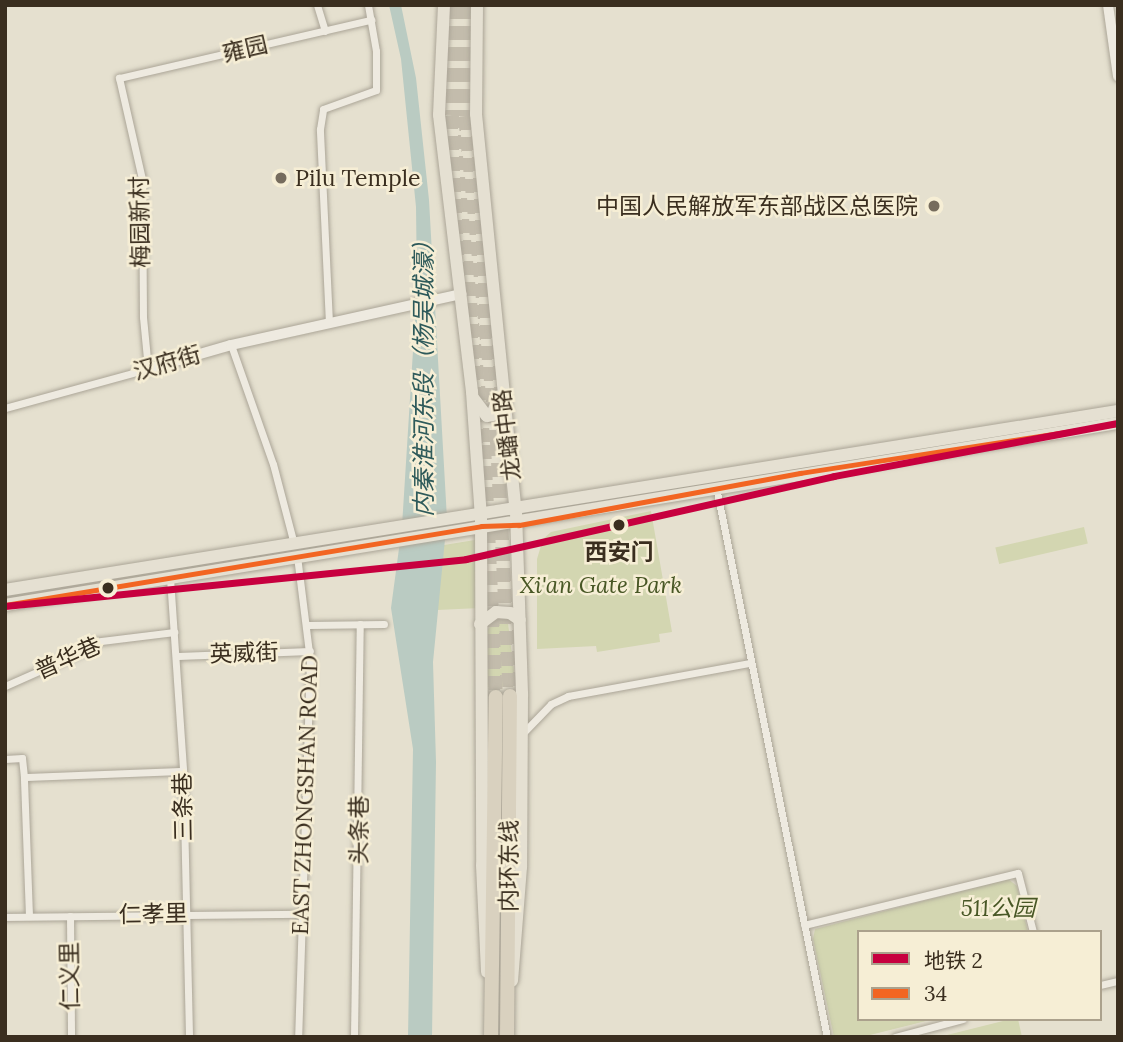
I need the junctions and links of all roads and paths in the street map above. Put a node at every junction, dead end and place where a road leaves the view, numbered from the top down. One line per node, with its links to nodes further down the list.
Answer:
1 (317, 5): 7 (street)
2 (368, 5): 6 (street)
3 (444, 5): 10 (main road, 龙蟠中路)
4 (477, 5): 14 (main road, 龙蟠中路)
5 (1108, 5): 8 (street)
6 (371, 20): 7 (street, 雍园); 11 (street)
7 (325, 31): 9 (street, 雍园)
8 (1118, 76)
9 (119, 78): 13 (street, 梅园新村)
10 (461, 293): 11 (street, 汉府街); 15 (main road, 龙蟠中路)
11 (329, 323): 12 (street, 汉府街)
12 (231, 345): 13 (street, 汉府街); 24 (street)
13 (148, 369): 16 (street, 汉府街)
14 (501, 387): 15 (main road); 20 (main road, 龙蟠中路)
15 (472, 392): 21 (main road, 龙蟠中路)
16 (5, 408)
17 (1118, 411): 20 (main road)
18 (1118, 423): 19 (main road)
19 (716, 487): 22 (main road); 36 (street)
20 (515, 506): 21 (main road); 22 (main road, 龙蟠中路)
21 (480, 511): 23 (main road, 龙蟠中路); 24 (main road)
22 (516, 520): 23 (main road); 28 (main road, 龙蟠中路)
23 (481, 526): 24 (main road); 31 (main road, 龙蟠中路)
24 (295, 551): 25 (main road); 26 (main road); 32 (street, EAST ZHONGSHAN ROAD)
25 (170, 578): 27 (main road); 33 (street, 三条巷)
26 (5, 590)
27 (5, 605)
28 (520, 620): 31 (main road); 38 (main road, 龙蟠中路)
29 (360, 624): 30 (street); 32 (street); 55 (street, 头条巷)
30 (384, 624)
31 (480, 624): 49 (main road, 龙蟠中路)
32 (308, 625): 34 (street, EAST ZHONGSHAN ROAD)
33 (174, 632): 35 (street, 三条巷); 37 (street, 普华巷)
34 (310, 651): 35 (street, 英威街); 43 (street, EAST ZHONGSHAN ROAD)
35 (178, 656): 40 (street, 三条巷)
36 (750, 663): 38 (street); 47 (street)
37 (5, 686)
38 (522, 733): 50 (main road, 龙蟠中路)
39 (5, 759): 41 (street)
40 (183, 771): 41 (street); 42 (street, 三条巷)
41 (24, 776): 44 (street)
42 (185, 913): 43 (street, 仁孝里); 45 (street, 仁孝里); 53 (street, 三条巷)
43 (300, 914): 54 (street, EAST ZHONGSHAN ROAD)
44 (29, 916): 45 (street, 仁孝里); 46 (street, 仁孝里)
45 (70, 916): 52 (street, 仁义里)
46 (5, 917)
47 (804, 925): 48 (street); 58 (street)
48 (1032, 930)
49 (490, 1000): 50 (highway, 内环东线); 56 (highway, 内环东线)
50 (508, 1016): 57 (highway, 内环东线)
51 (955, 1021): 59 (street)
52 (71, 1037)
53 (189, 1037)
54 (298, 1037)
55 (354, 1037)
56 (491, 1037)
57 (508, 1037)
58 (827, 1037)
59 (895, 1037)

